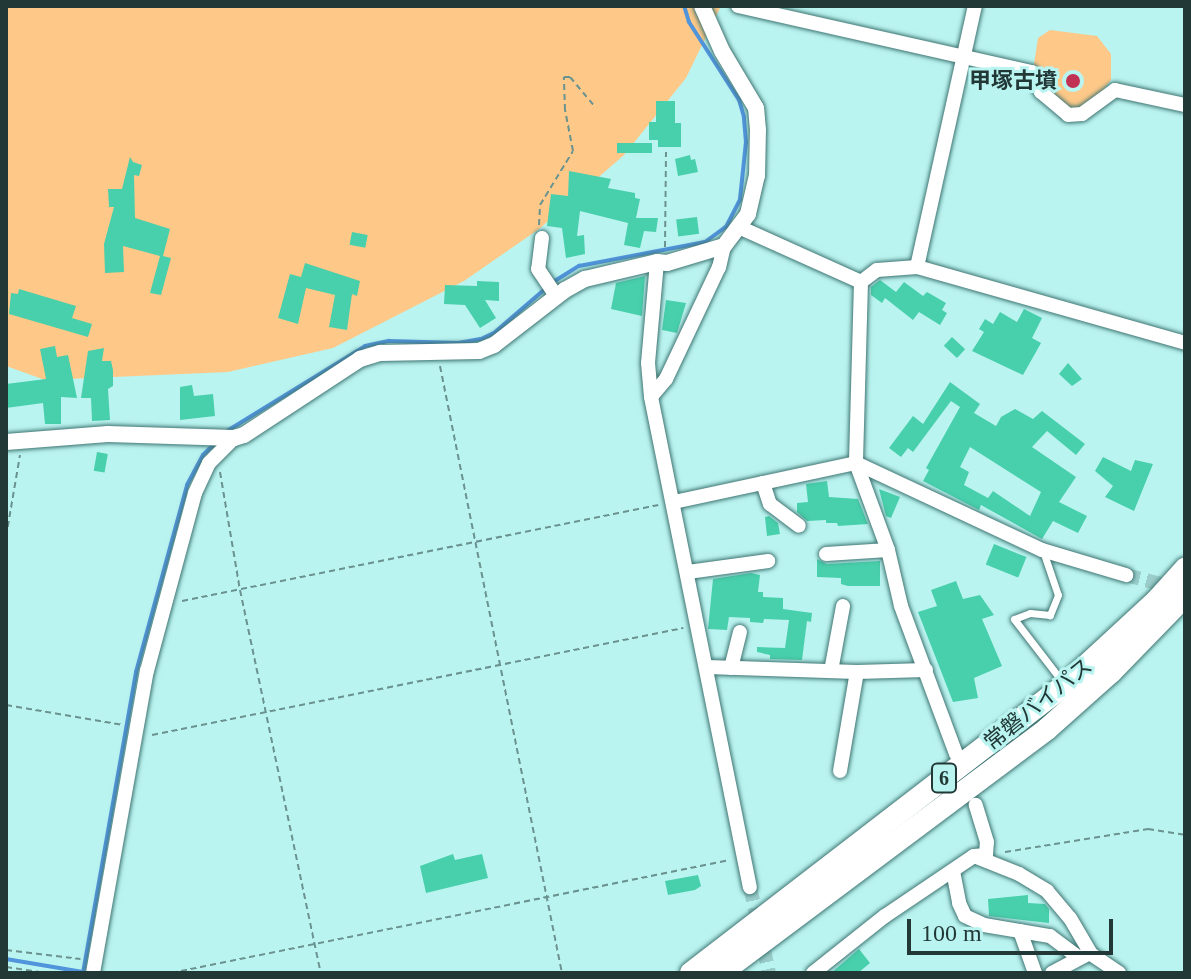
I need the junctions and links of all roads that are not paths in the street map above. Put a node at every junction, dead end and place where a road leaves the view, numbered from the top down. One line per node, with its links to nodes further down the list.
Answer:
1 (702, 6): 6 (street)
2 (738, 6): 4 (street)
3 (975, 6): 4 (street)
4 (964, 57): 5 (street); 10 (street)
5 (1185, 105)
6 (741, 228): 8 (street); 11 (street)
7 (542, 238): 12 (street)
8 (724, 246): 9 (street); 14 (street)
9 (657, 262): 12 (street); 14 (street)
10 (917, 267): 11 (street); 13 (street)
11 (861, 282): 17 (street)
12 (552, 290): 15 (street)
13 (1185, 343)
14 (651, 397): 19 (street)
15 (225, 438): 16 (street); 45 (street)
16 (14, 441)
17 (856, 463): 18 (street); 21 (street); 22 (street)
18 (763, 483): 19 (street); 20 (street)
19 (674, 502): 26 (street)
20 (799, 526)
21 (888, 550): 23 (street); 33 (street)
22 (1042, 550): 27 (street); 36 (lane)
23 (826, 554)
24 (768, 561): 26 (street)
25 (1185, 569): 36 (highway, 常磐バイパス / 6)
26 (688, 572): 31 (street)
27 (1126, 575)
28 (1185, 596): 47 (highway, 常磐バイパス / 6)
29 (843, 606): 34 (street)
30 (740, 632): 32 (street)
31 (707, 667): 32 (street); 42 (street)
32 (731, 668): 34 (street)
33 (926, 670): 35 (street); 37 (street)
34 (831, 671): 35 (street)
35 (857, 672): 38 (street)
36 (1065, 685): 46 (highway, 常磐バイパス / 6)
37 (956, 754)
38 (840, 771)
39 (976, 805): 40 (street)
40 (980, 856): 41 (street); 44 (street)
41 (953, 871): 43 (street); 48 (street)
42 (750, 887)
43 (1020, 931): 44 (street); 49 (street)
44 (1085, 956): 50 (street); 51 (street)
45 (93, 973)
46 (691, 973)
47 (721, 973)
48 (813, 973)
49 (1035, 973)
50 (1052, 973)
51 (1119, 973)

